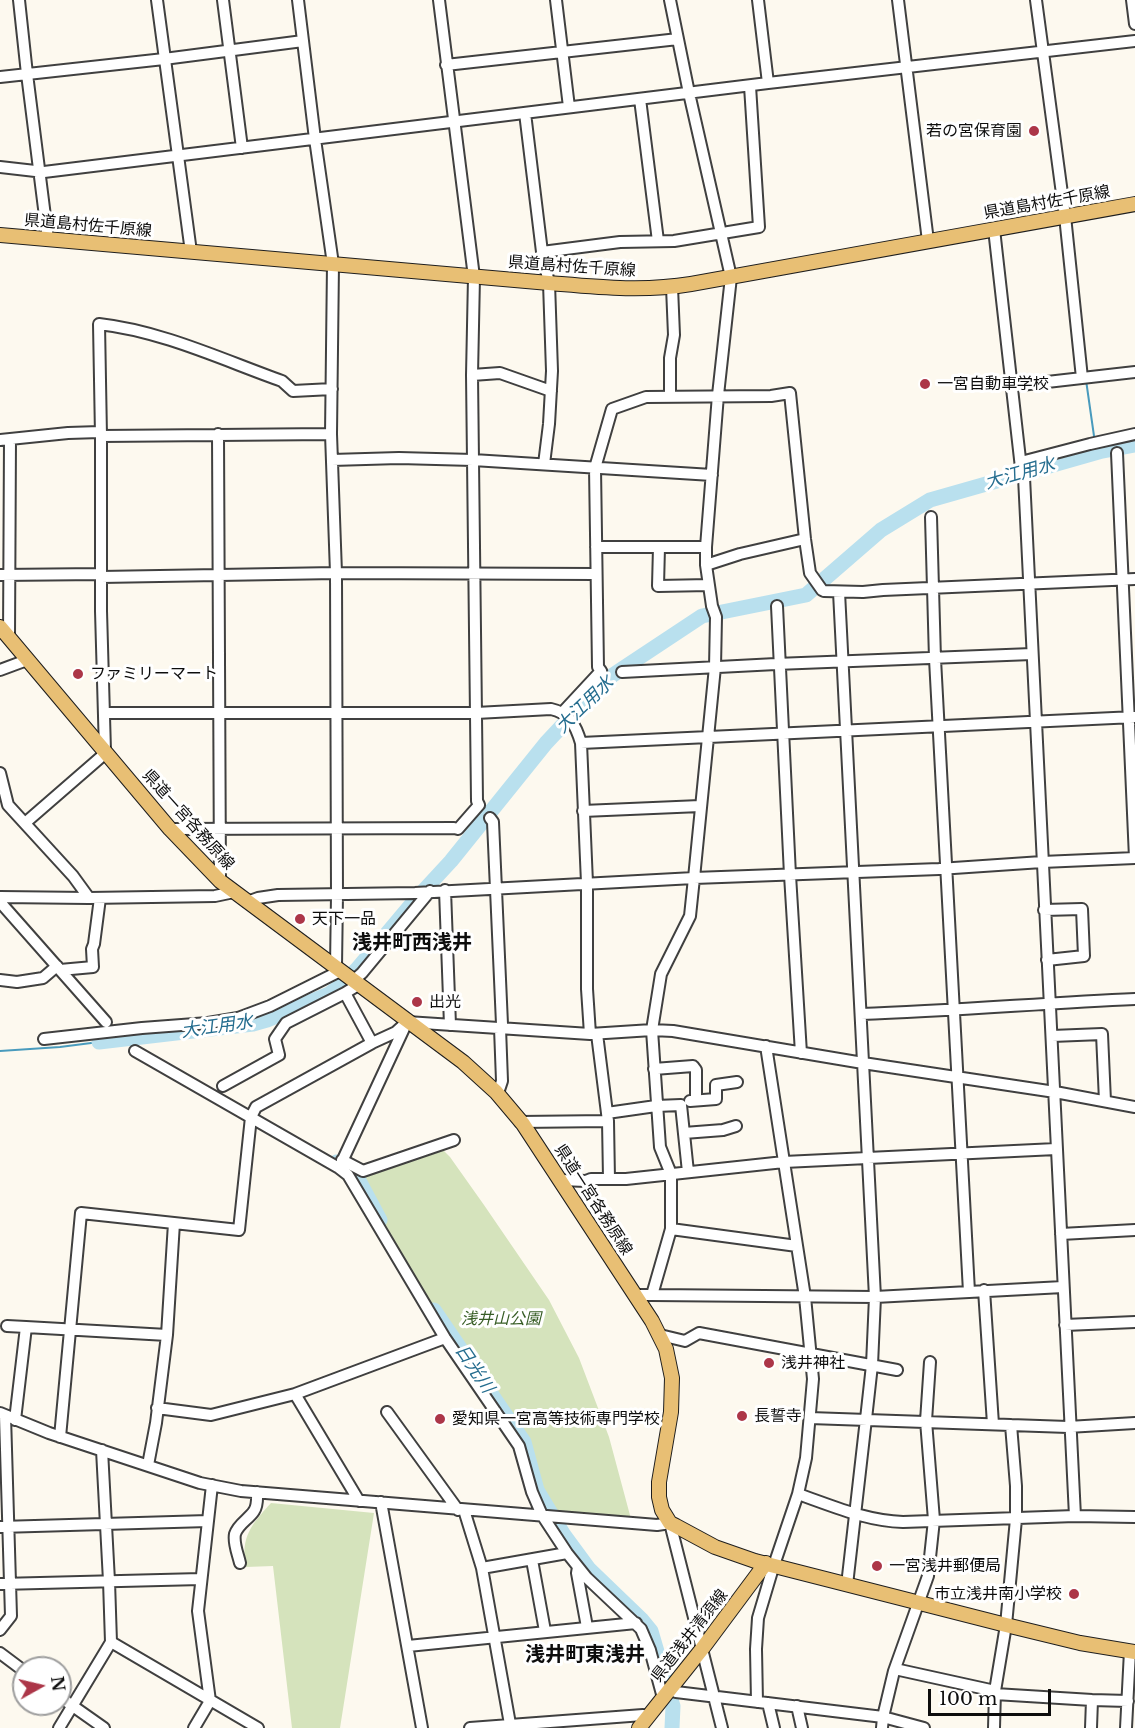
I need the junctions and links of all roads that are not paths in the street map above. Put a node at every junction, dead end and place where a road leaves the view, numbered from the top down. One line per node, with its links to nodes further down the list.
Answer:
1 (19, 0): 22 (street)
2 (157, 0): 19 (street)
3 (223, 0): 16 (street)
4 (298, 0): 15 (street)
5 (439, 0): 20 (street)
6 (556, 0): 17 (street)
7 (670, 0): 13 (street)
8 (758, 0): 24 (street)
9 (898, 0): 21 (street)
10 (1036, 0): 18 (street)
11 (1132, 0): 12 (street)
12 (1135, 24)
13 (678, 39): 17 (street); 26 (street)
14 (1135, 40): 18 (street)
15 (303, 41): 16 (street); 31 (street)
16 (229, 51): 19 (street); 32 (street)
17 (562, 52): 20 (street); 28 (street)
18 (1042, 52): 21 (street); 37 (street)
19 (164, 59): 22 (street); 33 (street)
20 (446, 65): 30 (street)
21 (907, 68): 24 (street); 43 (street)
22 (27, 74): 23 (street); 35 (street)
23 (0, 77)
24 (768, 83): 25 (street)
25 (750, 86): 26 (street); 39 (street)
26 (689, 93): 27 (street); 39 (street)
27 (640, 99): 28 (street); 42 (street)
28 (569, 107): 29 (street)
29 (525, 113): 30 (street); 45 (street)
30 (453, 121): 31 (street); 47 (street)
31 (315, 139): 32 (street); 46 (street)
32 (242, 148): 33 (street)
33 (179, 154): 35 (street); 44 (street)
34 (0, 167): 35 (street)
35 (40, 171): 41 (street)
36 (1135, 204): 37 (main road, 県道島村佐千原線)
37 (1065, 216): 38 (main road, 県道島村佐千原線); 53 (street)
38 (994, 229): 43 (main road, 県道島村佐千原線); 54 (street)
39 (721, 234): 42 (street); 48 (street)
40 (0, 235): 41 (main road, 県道島村佐千原線)
41 (48, 240): 44 (main road, 県道島村佐千原線)
42 (658, 241): 45 (street)
43 (928, 241): 48 (main road, 県道島村佐千原線)
44 (191, 252): 46 (main road, 県道島村佐千原線)
45 (542, 252): 49 (street)
46 (333, 264): 47 (main road, 県道島村佐千原線); 55 (street)
47 (474, 276): 49 (main road, 県道島村佐千原線); 52 (street)
48 (730, 277): 50 (main road, 県道島村佐千原線); 57 (street)
49 (549, 283): 50 (main road, 県道島村佐千原線); 56 (street)
50 (672, 287): 58 (street)
51 (1135, 372): 53 (street)
52 (472, 375): 56 (street); 66 (street)
53 (1082, 378): 54 (street)
54 (1012, 386): 69 (street)
55 (332, 389): 59 (street); 61 (street)
56 (551, 391): 67 (street)
57 (718, 395): 58 (street); 70 (street); 72 (street)
58 (670, 397): 68 (street)
59 (100, 434): 60 (street); 63 (street); 82 (street)
60 (218, 434): 61 (street); 79 (street)
61 (332, 434): 65 (street)
62 (1135, 434): 69 (street)
63 (5, 440): 81 (street)
64 (1117, 453): 84 (street)
65 (332, 460): 66 (street); 77 (street)
66 (473, 460): 67 (street); 78 (street)
67 (544, 464): 68 (street)
68 (595, 468): 70 (street); 73 (street)
69 (1022, 469): 85 (street)
70 (712, 475): 75 (street)
71 (931, 517): 87 (street)
72 (805, 539): 76 (street); 88 (street)
73 (596, 547): 74 (street); 80 (street)
74 (659, 547): 75 (street); 86 (street)
75 (706, 547): 76 (street)
76 (706, 565): 86 (street)
77 (336, 573): 78 (street); 79 (street); 101 (street)
78 (475, 573): 80 (street); 103 (street)
79 (218, 574): 82 (street); 100 (street)
80 (596, 574): 104 (street)
81 (5, 575): 82 (street); 91 (street)
82 (101, 575): 102 (street)
83 (1135, 579): 84 (street)
84 (1122, 580): 85 (street); 105 (street)
85 (1029, 584): 87 (street); 92 (street)
86 (709, 585): 97 (street)
87 (932, 588): 88 (street); 93 (street)
88 (839, 592): 95 (street)
89 (777, 606): 96 (street)
90 (0, 627): 91 (main road, 県道一宮各務原線)
91 (9, 638): 94 (main road, 県道一宮各務原線)
92 (1032, 654): 93 (street); 106 (street)
93 (935, 658): 95 (street); 107 (street)
94 (27, 660): 98 (street); 112 (main road, 県道一宮各務原線)
95 (844, 662): 96 (street); 108 (street)
96 (780, 664): 97 (street); 109 (street)
97 (715, 668): 99 (street); 110 (street)
98 (0, 670)
99 (622, 672)
100 (218, 712): 101 (street); 102 (street); 120 (street)
101 (336, 712): 103 (street); 118 (street)
102 (104, 713): 112 (street)
103 (476, 713): 104 (street); 118 (street)
104 (562, 713): 111 (street)
105 (1131, 718): 106 (street); 121 (street)
106 (1036, 722): 107 (street); 122 (street)
107 (939, 726): 108 (street); 123 (street)
108 (846, 731): 109 (street); 124 (street)
109 (782, 733): 110 (street); 125 (street)
110 (708, 737): 111 (street); 114 (street)
111 (581, 743): 115 (street)
112 (105, 751): 117 (street); 119 (main road, 県道一宮各務原線)
113 (0, 773): 117 (street)
114 (700, 806): 115 (street); 126 (street)
115 (583, 811): 128 (street)
116 (490, 818): 129 (street)
117 (25, 823): 135 (street)
118 (337, 828): 120 (street); 133 (street)
119 (170, 829): 120 (street); 127 (main road, 県道一宮各務原線)
120 (219, 829): 127 (street)
121 (1135, 858): 122 (street)
122 (1042, 862): 123 (street); 138 (street)
123 (946, 868): 124 (street); 146 (street)
124 (853, 873): 125 (street); 147 (street)
125 (790, 875): 126 (street); 159 (street)
126 (694, 878): 128 (street); 152 (street)
127 (220, 881): 132 (main road, 県道一宮各務原線)
128 (586, 883): 129 (street); 153 (street)
129 (497, 888): 131 (street); 151 (street)
130 (430, 891): 131 (street); 133 (street); 141 (street)
131 (445, 891): 150 (street)
132 (234, 892): 135 (street); 137 (main road, 県道一宮各務原線)
133 (338, 895): 137 (street); 141 (street)
134 (0, 897): 135 (street)
135 (95, 898): 140 (street)
136 (0, 902): 140 (street)
137 (247, 902): 141 (main road, 県道一宮各務原線)
138 (1044, 910): 139 (street); 139 (street)
139 (1047, 960): 145 (street)
140 (58, 968): 142 (street); 148 (street)
141 (347, 976): 143 (street); 149 (main road, 県道一宮各務原線); 155 (street)
142 (0, 980)
143 (345, 993): 156 (street); 164 (street)
144 (1135, 999): 145 (street)
145 (1050, 1002): 146 (street); 154 (street)
146 (954, 1011): 147 (street); 162 (street)
147 (861, 1014): 160 (street)
148 (106, 1022)
149 (407, 1022): 150 (street); 156 (street); 165 (main road, 県道一宮各務原線); 182 (street)
150 (450, 1025): 151 (street)
151 (500, 1028): 153 (street); 165 (street)
152 (652, 1030): 153 (street); 157 (street); 161 (street)
153 (594, 1034): 173 (street)
154 (1052, 1036): 166 (street); 168 (street)
155 (44, 1039)
156 (372, 1043): 172 (street)
157 (766, 1046): 159 (street); 181 (street)
158 (135, 1051): 172 (street)
159 (801, 1053): 160 (street)
160 (863, 1063): 162 (street); 180 (street)
161 (654, 1069): 167 (street); 170 (street)
162 (958, 1077): 166 (street); 179 (street)
163 (737, 1082): 167 (street)
164 (223, 1086)
165 (496, 1092): 174 (main road, 県道一宮各務原線)
166 (1055, 1092): 168 (street); 178 (street)
167 (696, 1100): 169 (street)
168 (1105, 1101): 171 (street)
169 (679, 1105): 170 (street); 176 (street)
170 (656, 1106): 173 (street); 184 (street)
171 (1135, 1107)
172 (251, 1117): 182 (street); 187 (street)
173 (607, 1117): 174 (street); 185 (street)
174 (520, 1122): 186 (main road, 県道一宮各務原線)
175 (736, 1126): 176 (street)
176 (684, 1133): 183 (street)
177 (454, 1140): 182 (street)
178 (1056, 1149): 179 (street); 190 (street)
179 (962, 1154): 180 (street); 194 (street)
180 (869, 1158): 181 (street); 197 (street)
181 (784, 1162): 183 (street); 191 (street)
182 (340, 1164): 206 (street)
183 (688, 1172): 184 (street)
184 (671, 1174): 185 (street); 188 (street)
185 (609, 1179): 186 (street)
186 (561, 1180): 195 (main road, 県道一宮各務原線)
187 (174, 1223): 203 (street); 204 (street)
188 (671, 1228): 191 (street); 196 (street)
189 (1135, 1230): 190 (street)
190 (1060, 1234): 192 (street)
191 (797, 1246): 198 (street)
192 (1063, 1287): 193 (street); 200 (street)
193 (984, 1290): 194 (street); 219 (street)
194 (969, 1292): 197 (street)
195 (635, 1295): 196 (street); 205 (main road, 県道一宮各務原線)
196 (652, 1295): 198 (street)
197 (875, 1297): 198 (street); 209 (street)
198 (805, 1298): 207 (street)
199 (1135, 1322): 200 (street)
200 (1065, 1325): 221 (street)
201 (7, 1326): 202 (street)
202 (26, 1327): 203 (street); 214 (street)
203 (71, 1330): 204 (street); 222 (street)
204 (167, 1335): 212 (street)
205 (660, 1335): 207 (street); 239 (main road, 県道一宮各務原線)
206 (445, 1338): 211 (street); 233 (street)
207 (811, 1353): 209 (street); 215 (street)
208 (930, 1362): 217 (street)
209 (872, 1365): 210 (street); 216 (street)
210 (897, 1370)
211 (295, 1394): 212 (street); 229 (street)
212 (157, 1408): 224 (street)
213 (387, 1412): 231 (street)
214 (7, 1416): 222 (street); 225 (street)
215 (810, 1418): 216 (street); 228 (street)
216 (866, 1419): 217 (street); 232 (street)
217 (926, 1421): 219 (street); 237 (street)
218 (1135, 1423): 221 (street)
219 (993, 1424): 220 (street)
220 (1011, 1425): 221 (street); 236 (street)
221 (1071, 1427): 234 (street)
222 (60, 1437): 223 (street)
223 (106, 1451): 224 (street); 240 (street)
224 (148, 1465): 226 (street)
225 (3, 1480): 241 (street)
226 (212, 1485): 227 (street); 238 (street)
227 (257, 1492): 229 (street); 244 (street)
228 (798, 1494): 232 (street); 245 (street)
229 (359, 1501): 230 (street)
230 (381, 1502): 231 (street); 260 (street)
231 (461, 1510): 233 (street); 247 (street)
232 (855, 1514): 237 (street); 251 (street)
233 (542, 1515): 239 (street); 242 (street)
234 (1075, 1516): 235 (street); 236 (street)
235 (1135, 1516)
236 (1016, 1519): 237 (street); 254 (street)
237 (934, 1520): 252 (street)
238 (208, 1521): 240 (street); 248 (street)
239 (670, 1522): 245 (main road); 261 (street)
240 (106, 1524): 241 (street); 249 (street)
241 (4, 1527): 250 (street)
242 (567, 1553): 243 (street); 246 (street)
243 (532, 1560): 247 (street); 257 (street)
244 (240, 1563)
245 (771, 1564): 251 (main road); 261 (main road, 県道浅井清須線); 270 (street)
246 (578, 1566): 253 (street); 255 (street)
247 (482, 1568): 258 (street)
248 (201, 1579): 249 (street); 268 (street)
249 (109, 1581): 250 (street); 259 (street)
250 (5, 1584): 256 (street)
251 (847, 1585): 252 (main road)
252 (919, 1603): 254 (main road); 263 (street)
253 (636, 1623): 255 (street); 265 (street)
254 (1006, 1625): 262 (main road); 264 (street)
255 (587, 1628): 257 (street)
256 (0, 1630)
257 (545, 1631): 258 (street)
258 (494, 1636): 260 (street); 275 (street)
259 (111, 1642): 268 (street); 271 (street)
260 (408, 1646): 281 (street)
261 (702, 1649): 265 (main road, 県道浅井清須線); 266 (street)
262 (1133, 1652): 269 (street)
263 (895, 1669): 264 (street); 274 (street)
264 (995, 1693): 267 (street); 287 (street)
265 (666, 1695): 266 (street); 273 (main road, 県道浅井清須線)
266 (714, 1697): 270 (street); 283 (street)
267 (1092, 1700): 269 (street); 288 (street)
268 (210, 1701): 279 (street); 280 (street)
269 (1128, 1701): 289 (street)
270 (762, 1702): 272 (street); 284 (street)
271 (72, 1706): 278 (street)
272 (797, 1706): 274 (street); 285 (street)
273 (643, 1722): 276 (street)
274 (882, 1722): 286 (street)
275 (510, 1724): 276 (street); 277 (street)
276 (568, 1725)
277 (494, 1727): 282 (street)
278 (104, 1728)
279 (194, 1728)
280 (258, 1728)
281 (422, 1728)
282 (470, 1728)
283 (722, 1728)
284 (774, 1728)
285 (802, 1728)
286 (923, 1728)
287 (994, 1728)
288 (1091, 1728)
289 (1126, 1728)

